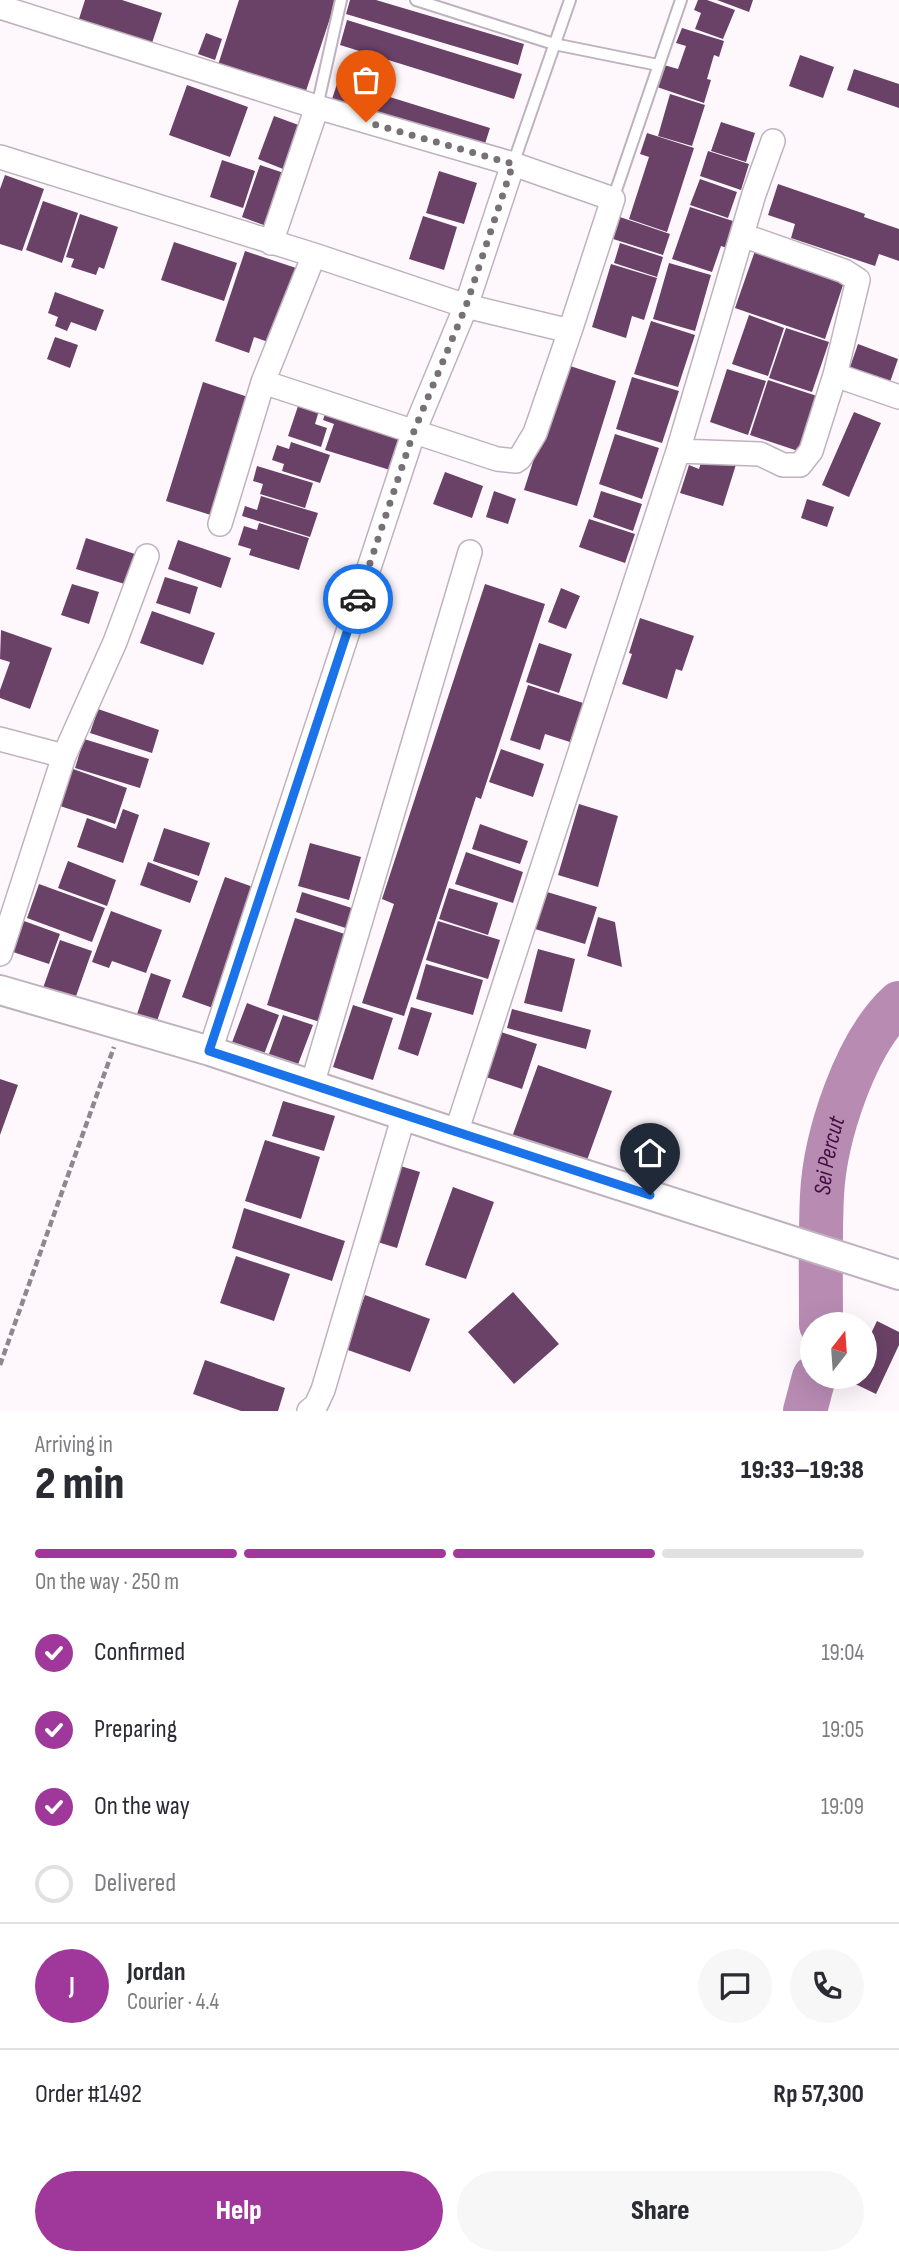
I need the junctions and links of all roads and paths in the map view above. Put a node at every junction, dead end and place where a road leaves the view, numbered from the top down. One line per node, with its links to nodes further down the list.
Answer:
1 (341, 0): 8 (lane)
2 (415, 0): 6 (lane)
3 (570, 0): 6 (lane)
4 (681, 0): 7 (lane)
5 (0, 7): 8 (street)
6 (554, 44): 7 (lane); 11 (lane)
7 (658, 65): 12 (lane)
8 (317, 107): 11 (street); 14 (street)
9 (773, 141): 13 (street)
10 (0, 157): 14 (street)
11 (513, 164): 12 (street); 16 (street)
12 (613, 199): 17 (street)
13 (742, 234): 18 (street); 22 (street)
14 (271, 243): 15 (street)
15 (314, 255): 16 (street); 19 (street)
16 (466, 306): 17 (street); 21 (street)
17 (570, 331): 21 (street)
18 (835, 375): 20 (street); 22 (street)
19 (263, 382): 21 (street); 23 (street)
20 (899, 397)
21 (414, 431): 31 (street)
22 (678, 451): 34 (street)
23 (220, 524)
24 (470, 552): 32 (street)
25 (147, 556): 27 (street)
26 (0, 739): 27 (street)
27 (64, 756): 28 (street)
28 (0, 954)
29 (0, 990): 30 (street)
30 (121, 1026): 31 (street); 36 (path)
31 (209, 1051): 32 (street)
32 (312, 1085): 33 (street)
33 (404, 1115): 34 (street); 37 (street)
34 (456, 1133): 35 (street)
35 (899, 1275)
36 (0, 1365)
37 (309, 1411)

